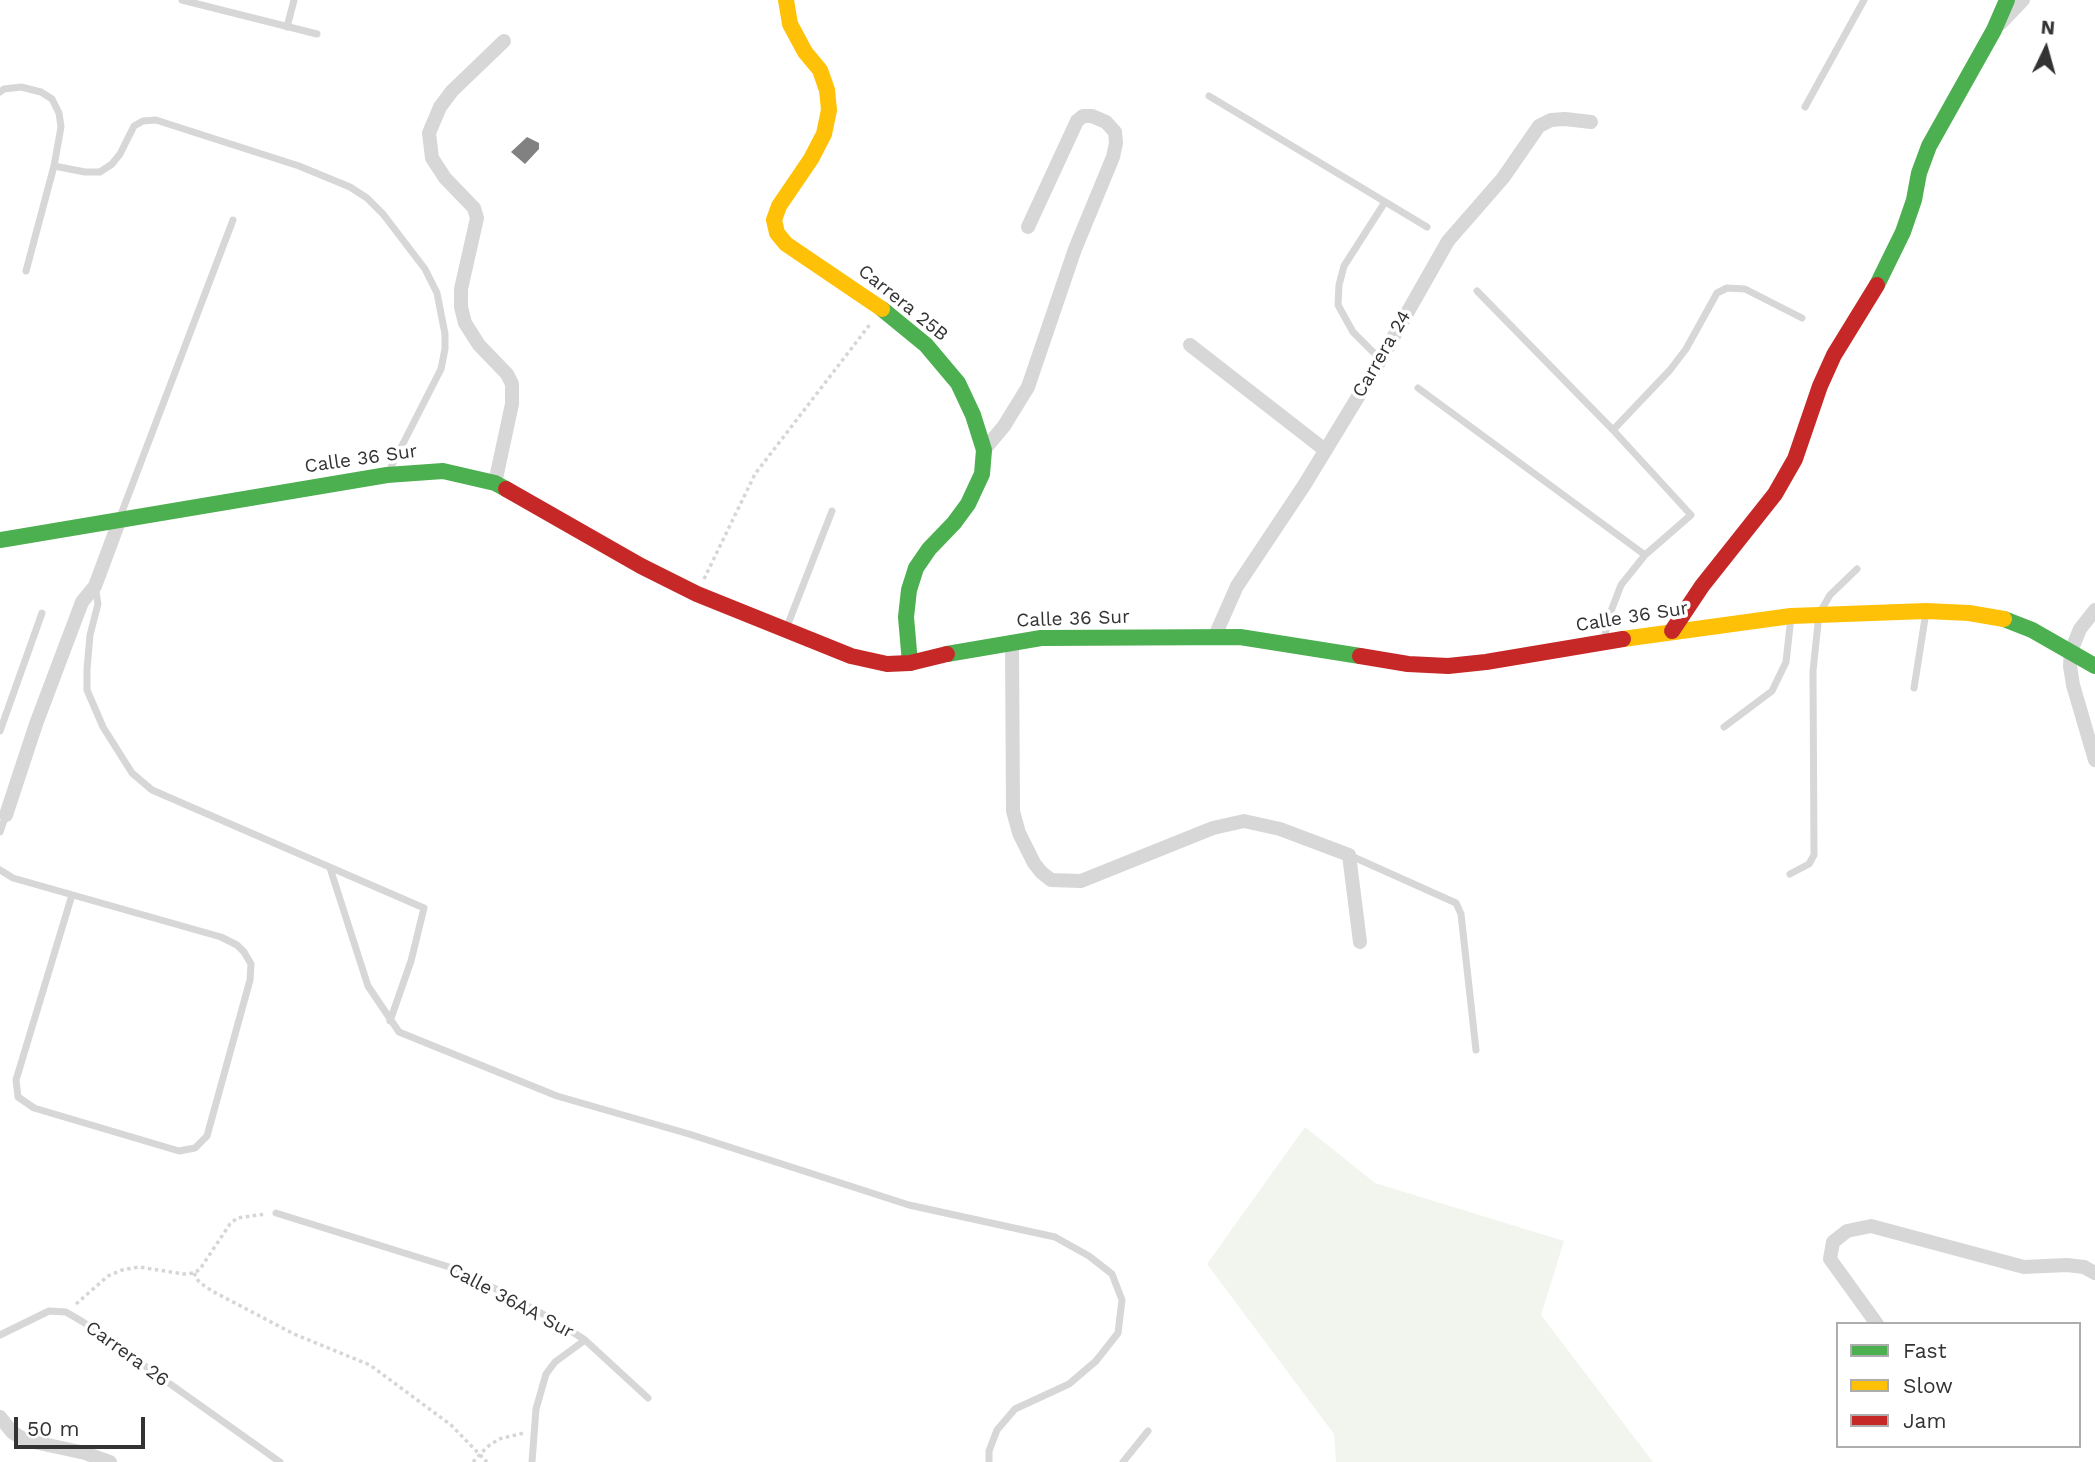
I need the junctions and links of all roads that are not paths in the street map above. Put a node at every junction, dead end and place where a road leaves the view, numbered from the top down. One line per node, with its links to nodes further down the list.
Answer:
1 (182, 0): 7 (lane)
2 (294, 0): 7 (lane)
3 (786, 0): 27 (street, Carrera 25B)
4 (1864, 0): 13 (lane)
5 (2007, 0): 8 (street)
6 (2023, 0): 8 (street)
7 (287, 27): 9 (lane)
8 (1994, 30): 43 (street)
9 (317, 34)
10 (504, 41): 30 (street)
11 (0, 92): 15 (lane)
12 (1209, 96): 16 (lane)
13 (1805, 107)
14 (1591, 122): 24 (street, Carrera 24)
15 (54, 166): 20 (lane); 29 (lane)
16 (1385, 202): 19 (lane); 24 (lane)
17 (233, 220): 32 (lane)
18 (1028, 227): 27 (street)
19 (1427, 227)
20 (26, 271)
21 (1478, 291): 26 (lane)
22 (1801, 318): 26 (lane)
23 (1190, 345): 28 (street)
24 (1381, 359): 28 (street, Carrera 24)
25 (1418, 388): 34 (lane)
26 (1613, 430): 34 (lane)
27 (984, 450): 48 (street, Carrera 25B)
28 (1325, 450): 44 (street, Carrera 24)
29 (387, 475): 30 (street, Calle 36 Sur); 32 (street, Calle 36 Sur)
30 (495, 483): 42 (street, Calle 36 Sur)
31 (832, 511): 42 (lane)
32 (120, 519): 33 (street, Calle 36 Sur); 36 (street)
33 (0, 540)
34 (1645, 555): 46 (lane)
35 (1857, 569): 40 (lane)
36 (95, 586): 54 (street); 57 (lane)
37 (2095, 610): 47 (street)
38 (1926, 611): 40 (street, Calle 36 Sur); 47 (street, Calle 36 Sur); 50 (lane)
39 (43, 613): 52 (lane)
40 (1819, 614): 41 (street, Calle 36 Sur); 59 (lane)
41 (1791, 616): 43 (street, Calle 36 Sur); 51 (lane)
42 (786, 630): 48 (street, Calle 36 Sur)
43 (1672, 631): 46 (street, Calle 36 Sur)
44 (1213, 638): 45 (street, Calle 36 Sur); 46 (street, Calle 36 Sur)
45 (1012, 642): 48 (street, Calle 36 Sur); 56 (street)
46 (1603, 642)
47 (2071, 651): 49 (street, Calle 36 Sur); 53 (street)
48 (910, 663)
49 (2095, 666)
50 (1914, 688)
51 (1724, 727)
52 (0, 731)
53 (2095, 760)
54 (6, 815): 55 (lane)
55 (0, 832)
56 (1349, 855): 61 (street); 63 (lane)
57 (330, 868): 62 (lane); 62 (lane)
58 (0, 870): 60 (lane)
59 (1790, 874)
60 (72, 895): 60 (lane)
61 (1360, 942)
62 (390, 1021): 75 (lane)
63 (1476, 1050)
64 (276, 1213): 68 (lane, Calle 36AA Sur)
65 (2095, 1273): 66 (street)
66 (1876, 1322)
67 (0, 1335): 73 (lane, Carrera 26)
68 (585, 1340): 69 (lane, Calle 36AA Sur); 74 (lane)
69 (648, 1398)
70 (0, 1417): 72 (street)
71 (1148, 1431): 76 (lane)
72 (110, 1462)
73 (280, 1462)
74 (532, 1462)
75 (989, 1462)
76 (1123, 1462)

